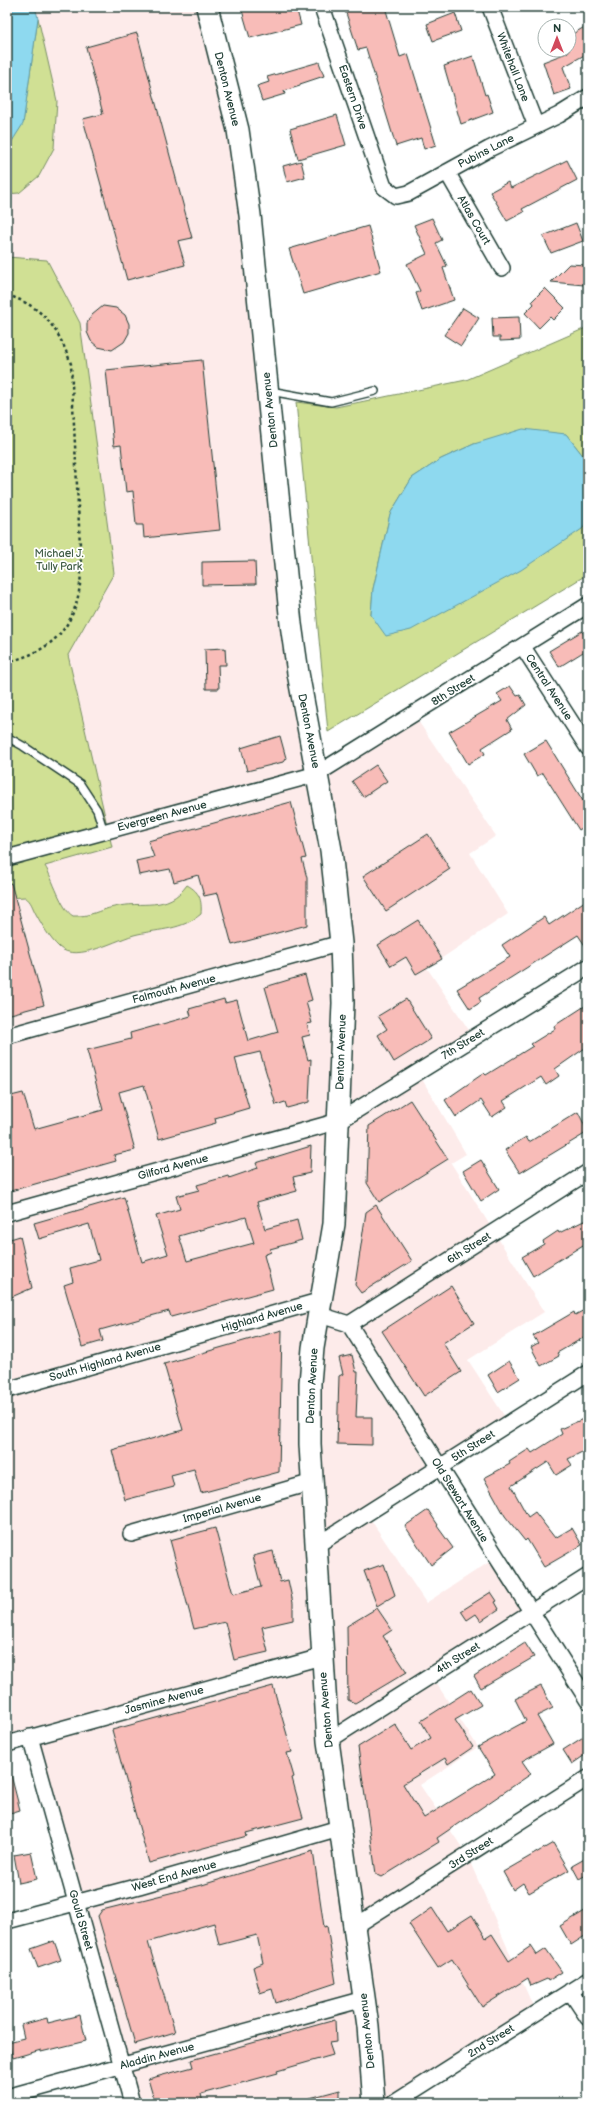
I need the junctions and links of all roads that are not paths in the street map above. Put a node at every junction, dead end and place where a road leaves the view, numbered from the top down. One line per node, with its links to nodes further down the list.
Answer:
1 (207, 7): 9 (main road, Denton Avenue)
2 (322, 7): 7 (street, Eastern Drive)
3 (490, 7): 5 (street, Whitehall Lane)
4 (588, 97): 5 (street, Pubins Lane)
5 (536, 126): 6 (street, Pubins Lane)
6 (447, 172): 7 (street, Pubins Lane); 8 (street, Atlas Court)
7 (384, 187)
8 (502, 268)
9 (268, 391): 10 (lane); 15 (main road, Denton Avenue)
10 (375, 391)
11 (588, 605): 12 (street, 8th Street)
12 (523, 647): 14 (street, Central Avenue); 15 (street, 8th Street)
13 (7, 737): 16 (lane)
14 (588, 748)
15 (317, 774): 16 (street, Evergreen Avenue); 18 (main road, Denton Avenue)
16 (104, 832): 17 (street, Evergreen Avenue)
17 (7, 858)
18 (342, 943): 20 (street, Falmouth Avenue); 21 (main road, Denton Avenue)
19 (588, 967): 21 (street, 7th Street)
20 (7, 1036)
21 (339, 1121): 23 (street, Gilford Avenue); 24 (main road, Denton Avenue)
22 (588, 1172): 25 (street, 6th Street)
23 (7, 1213)
24 (321, 1308): 25 (street); 26 (street, Highland Avenue); 30 (main road, Denton Avenue)
25 (349, 1324): 29 (street, Old Stewart Avenue)
26 (202, 1334): 28 (street, South Highland Avenue)
27 (588, 1373): 29 (street, 5th Street)
28 (7, 1390)
29 (440, 1467): 32 (street, 5th Street); 34 (street, Old Stewart Avenue)
30 (313, 1482): 31 (street, Imperial Avenue); 32 (main road, Denton Avenue)
31 (131, 1534)
32 (317, 1545): 35 (main road, Denton Avenue)
33 (588, 1576): 34 (street, 4th Street)
34 (531, 1612): 36 (street, Old Stewart Avenue); 38 (street, 4th Street)
35 (322, 1657): 37 (street, Jasmine Avenue); 38 (main road, Denton Avenue)
36 (588, 1701)
37 (30, 1737): 39 (street, Jasmine Avenue); 42 (street, Gould Street)
38 (328, 1741): 41 (main road, Denton Avenue)
39 (7, 1744)
40 (588, 1778): 44 (street, 3rd Street)
41 (339, 1828): 42 (street, West End Avenue); 44 (main road, Denton Avenue)
42 (76, 1902): 43 (street, West End Avenue); 49 (street, Gould Street)
43 (7, 1921)
44 (354, 1927): 47 (main road, Denton Avenue)
45 (588, 1980): 46 (street, 2nd Street)
46 (570, 1991): 48 (street); 53 (street, 2nd Street)
47 (364, 1999): 49 (street, Aladdin Avenue); 52 (main road, Denton Avenue)
48 (588, 2018)
49 (122, 2066): 50 (street, Aladdin Avenue); 51 (street, Gould Street)
50 (7, 2097)
51 (132, 2103)
52 (374, 2103)
53 (394, 2103)

